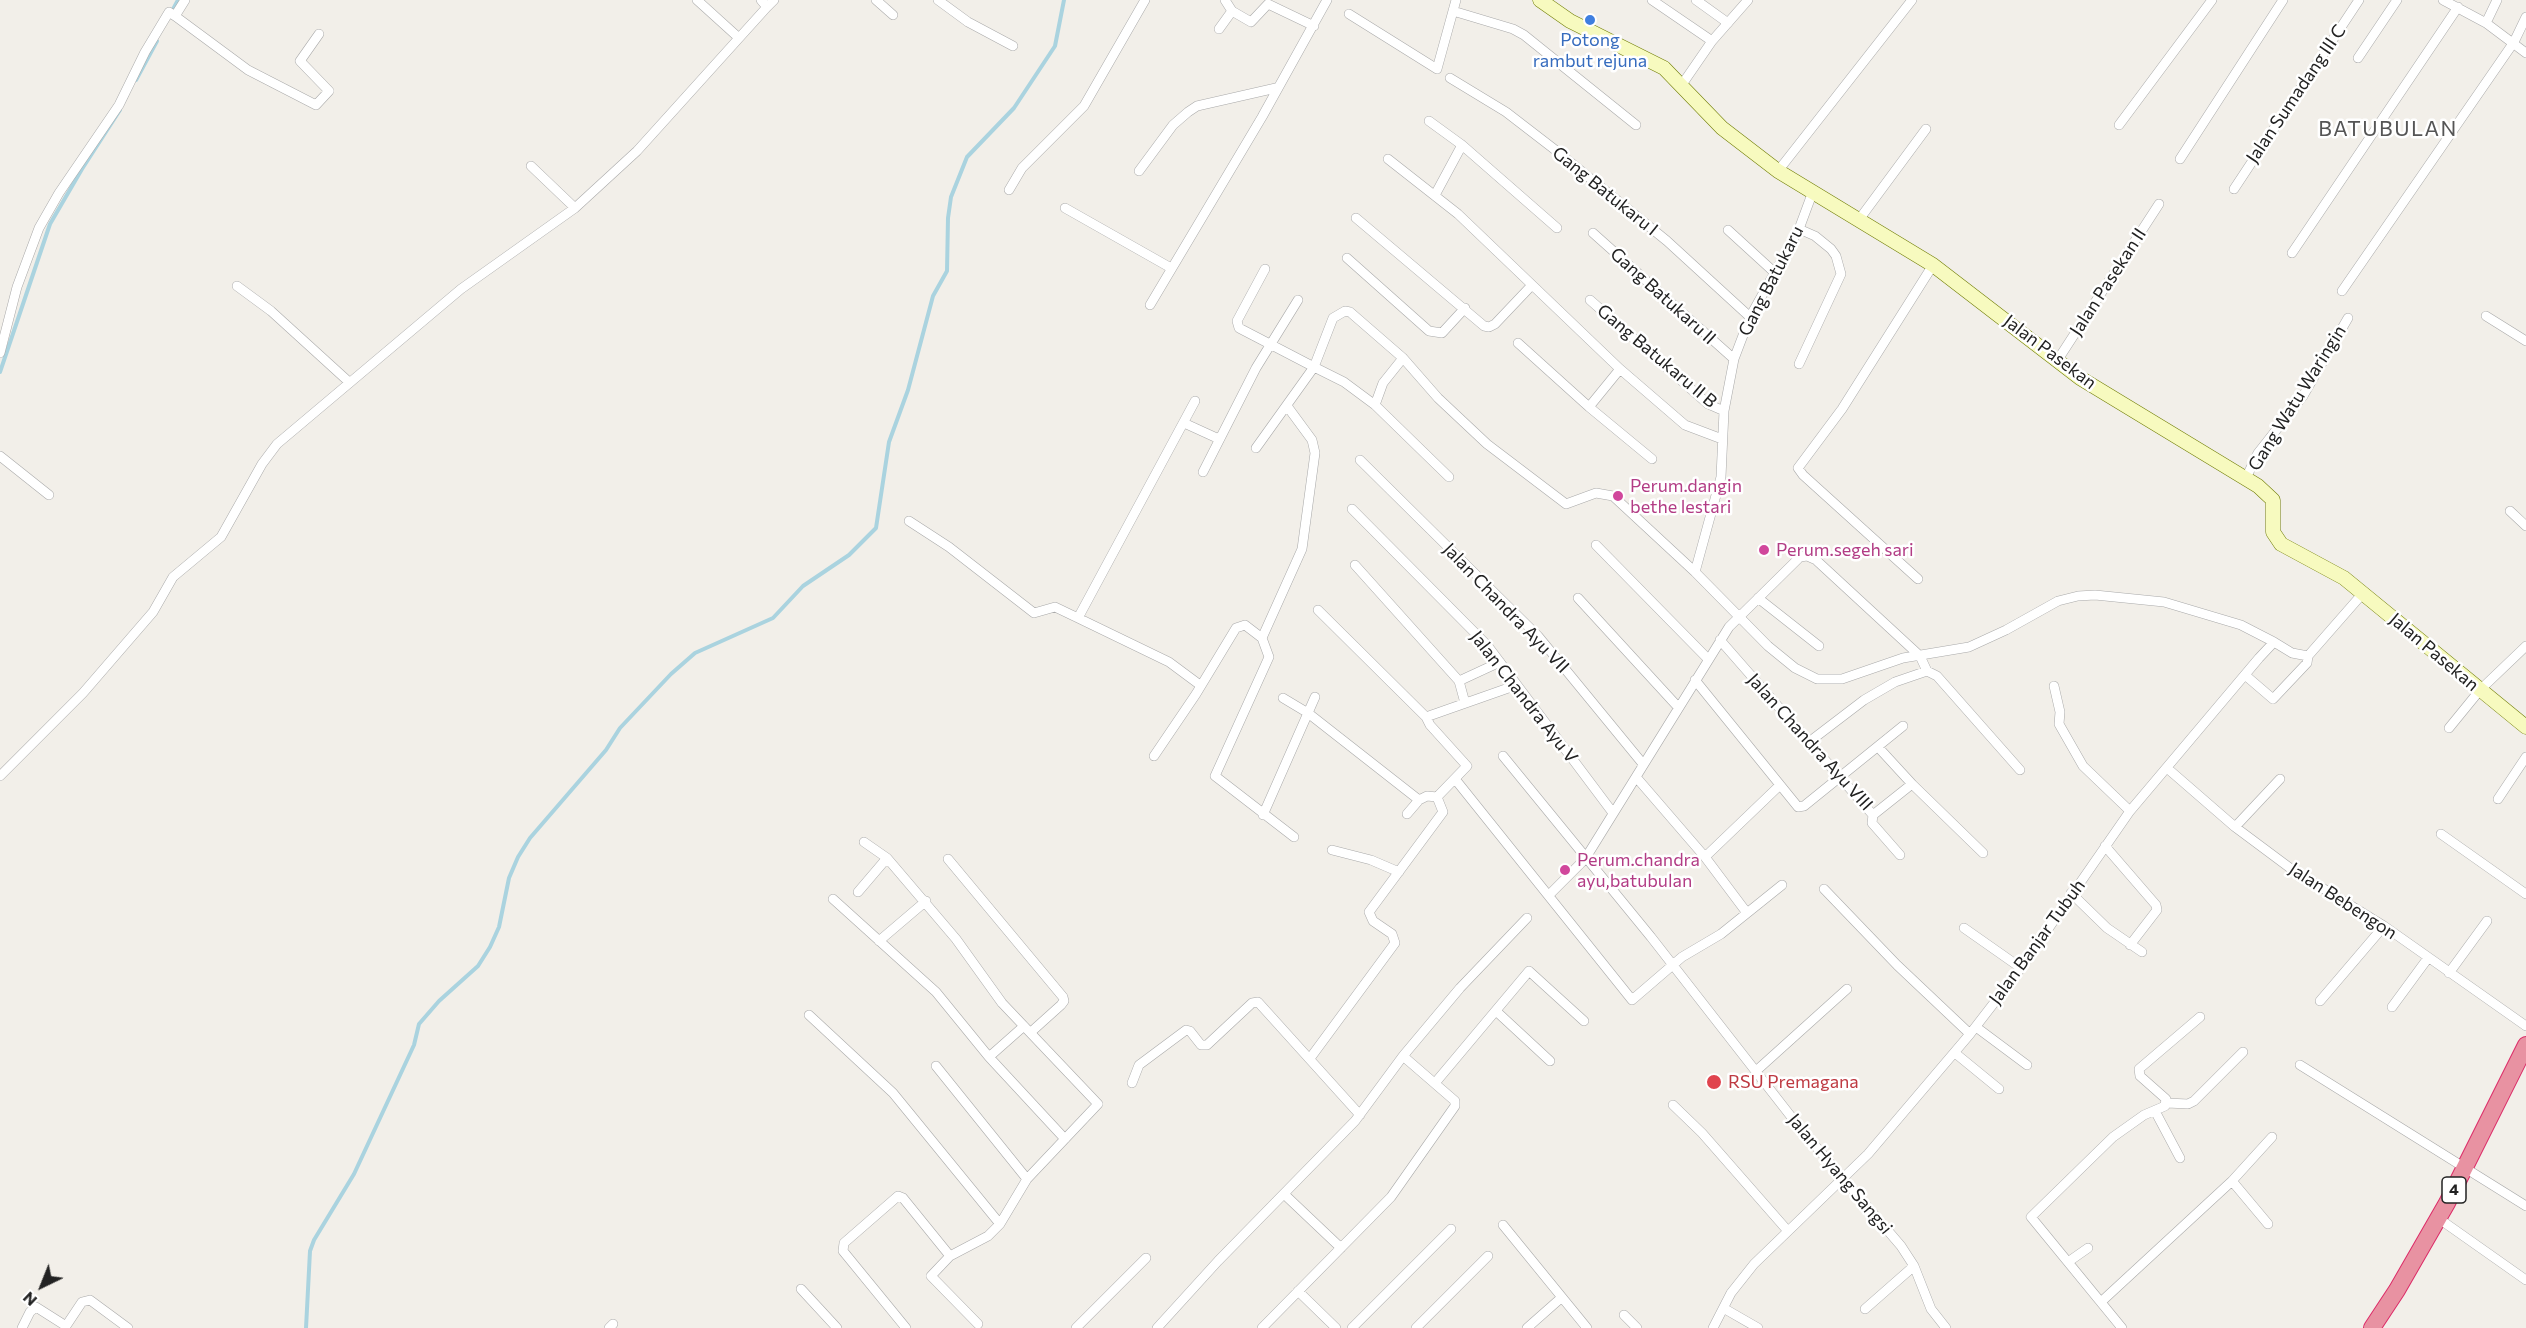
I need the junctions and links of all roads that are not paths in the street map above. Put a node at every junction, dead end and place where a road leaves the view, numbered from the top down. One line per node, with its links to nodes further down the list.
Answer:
1 (185, 0): 24 (street)
2 (697, 0): 31 (street)
3 (876, 0): 23 (street)
4 (938, 0): 34 (street)
5 (1225, 0): 21 (street)
6 (1327, 0): 28 (street)
7 (1540, 0): 38 (street, Jalan Pasekan)
8 (1652, 0): 32 (street)
9 (1696, 0): 26 (street)
10 (1748, 0): 26 (street)
11 (1912, 0): 49 (street)
12 (2212, 0): 42 (street)
13 (2283, 0): 46 (street)
14 (2359, 0): 50 (street, Jalan Sumadang III C)
15 (2397, 0): 36 (street)
16 (2497, 0): 27 (street)
17 (1142, 1): 51 (street)
18 (767, 2): 31 (street)
19 (1454, 3): 22 (street); 41 (street)
20 (2451, 3): 27 (street); 63 (street)
21 (1232, 11): 28 (street); 29 (street)
22 (1349, 14)
23 (893, 15)
24 (175, 16): 30 (street); 82 (street)
25 (2526, 17): 33 (street)
26 (1728, 23): 32 (street)
27 (2486, 23): 33 (street)
28 (1314, 26): 39 (street)
29 (1219, 29)
30 (319, 34)
31 (739, 38): 55 (street)
32 (1712, 41): 38 (street)
33 (2514, 42): 35 (street); 71 (street)
34 (1013, 46)
35 (2526, 53)
36 (2358, 58)
37 (1450, 78): 77 (street, Gang Batukaru I)
38 (1681, 86): 49 (street, Jalan Pasekan)
39 (1276, 88): 48 (street); 66 (street)
40 (1429, 121): 44 (street)
41 (1636, 125)
42 (2119, 125)
43 (1926, 129): 58 (street)
44 (1462, 144): 53 (street); 59 (street)
45 (1388, 159): 53 (street)
46 (2180, 159)
47 (531, 166): 55 (street)
48 (1139, 171)
49 (1778, 171): 52 (street, Jalan Pasekan)
50 (2234, 189)
51 (1009, 190)
52 (1812, 194): 58 (street, Jalan Pasekan); 60 (street, Gang Batukaru)
53 (1435, 195): 69 (street)
54 (2159, 204): 85 (street, Jalan Pasekan II)
55 (575, 208): 89 (street)
56 (1065, 208): 66 (street)
57 (1356, 218): 75 (street)
58 (1858, 221): 65 (street, Jalan Pasekan)
59 (1557, 228)
60 (1799, 229): 68 (street, Gang Batukaru); 86 (street)
61 (1728, 230): 68 (street)
62 (1593, 233): 84 (street, Gang Batukaru II)
63 (2292, 253)
64 (1347, 258): 75 (street)
65 (1932, 265): 85 (street, Jalan Pasekan); 113 (street)
66 (1171, 268): 74 (street)
67 (1264, 269): 81 (street)
68 (1774, 272): 77 (street, Gang Batukaru)
69 (1532, 285): 75 (street); 88 (street)
70 (237, 286): 89 (street)
71 (2342, 291)
72 (1298, 300): 81 (street)
73 (1590, 300): 94 (street, Gang Batukaru II B)
74 (1150, 305)
75 (1465, 308)
76 (2487, 316): 79 (street)
77 (1750, 317): 84 (street, Gang Batukaru)
78 (2348, 318): 104 (street, Gang Watu Waringin)
79 (2526, 341)
80 (1518, 343): 93 (street)
81 (1271, 345): 87 (street); 96 (street)
82 (0, 353)
83 (1403, 358): 87 (street); 91 (street); 112 (street)
84 (1734, 359): 94 (street, Gang Batukaru)
85 (2057, 361): 104 (street, Jalan Pasekan)
86 (1798, 364)
87 (1314, 367): 91 (street); 92 (street)
88 (1620, 369): 93 (street); 97 (street)
89 (350, 381): 154 (street)
90 (1195, 400): 95 (street)
91 (1375, 405): 103 (street)
92 (1287, 406): 98 (street); 120 (street)
93 (1589, 407): 100 (street)
94 (1724, 411): 97 (street, Gang Batukaru)
95 (1184, 423): 96 (street); 119 (street)
96 (1219, 439): 102 (street)
97 (1722, 439): 112 (street, Gang Batukaru)
98 (1256, 448)
99 (0, 456): 105 (street)
100 (1652, 459)
101 (1360, 460): 151 (street, Jalan Chandra Ayu VII)
102 (1203, 472)
103 (1449, 477)
104 (2246, 478): 114 (street, Jalan Pasekan)
105 (49, 495)
106 (1352, 509): 128 (street, Jalan Chandra Ayu V)
107 (2510, 511): 109 (street)
108 (909, 521): 119 (street)
109 (2526, 526)
110 (1596, 545): 127 (street)
111 (1355, 565): 132 (street)
112 (1695, 572): 118 (street)
113 (1918, 579)
114 (2364, 592): 126 (street); 136 (street, Jalan Pasekan)
115 (1578, 598): 140 (street)
116 (1758, 598): 118 (street); 123 (street); 125 (street)
117 (1318, 610): 142 (street)
118 (1738, 616): 121 (street); 125 (street)
119 (1078, 618): 133 (street)
120 (1262, 638): 133 (street); 167 (street)
121 (1720, 640): 127 (street); 146 (street, Jalan Chandra Ayu VIII)
122 (2274, 642): 125 (street); 126 (street); 130 (street, Jalan Banjar Tubuh)
123 (1819, 646)
124 (2526, 646): 136 (street)
125 (1920, 656): 129 (street)
126 (2308, 656): 130 (street)
127 (1708, 659): 131 (street)
128 (1500, 662): 132 (street); 134 (street, Jalan Chandra Ayu V)
129 (1927, 671): 146 (street); 153 (street)
130 (2245, 675): 152 (street, Jalan Banjar Tubuh)
131 (1695, 680): 140 (street); 160 (street)
132 (1460, 681): 139 (street)
133 (1200, 685): 148 (street)
134 (1517, 685): 139 (street); 165 (street, Jalan Chandra Ayu V)
135 (2054, 686): 164 (street)
136 (2483, 693): 144 (street, Jalan Pasekan); 145 (street)
137 (1315, 697): 141 (street)
138 (1283, 698): 141 (street)
139 (1466, 703): 142 (street)
140 (1678, 707): 151 (street)
141 (1308, 713): 163 (street); 167 (street)
142 (1426, 717): 157 (street)
143 (1903, 726): 147 (street)
144 (2526, 727)
145 (2449, 728)
146 (1809, 742): 155 (street, Jalan Chandra Ayu VIII)
147 (1878, 747): 155 (street); 159 (street)
148 (1154, 756)
149 (1503, 756): 180 (street, Jalan Hyang Sangsi)
150 (2526, 757): 162 (street)
151 (1643, 764): 156 (street)
152 (2167, 768): 164 (street, Jalan Banjar Tubuh); 169 (street, Jalan Bebengon)
153 (2020, 770)
154 (0, 776)
155 (1840, 776): 160 (street); 168 (street, Jalan Chandra Ayu VIII)
156 (1636, 777): 165 (street); 177 (street)
157 (1455, 779): 161 (street); 187 (street)
158 (2280, 780): 169 (street)
159 (1912, 784): 168 (street, Jalan Chandra Ayu VIII); 175 (street)
160 (1779, 786): 177 (street)
161 (1437, 797): 163 (street); 181 (street)
162 (2498, 799)
163 (1419, 800): 166 (street)
164 (2130, 812): 173 (street, Jalan Banjar Tubuh)
165 (1614, 813): 180 (street)
166 (1407, 814)
167 (1263, 815): 171 (street)
168 (1873, 815): 176 (street)
169 (2235, 827): 193 (street, Jalan Bebengon)
170 (2441, 834): 186 (street)
171 (1294, 837)
172 (864, 842): 178 (street)
173 (2105, 846): 185 (street, Jalan Banjar Tubuh); 196 (street)
174 (1332, 850): 181 (street)
175 (1983, 853)
176 (1900, 855)
177 (1705, 857): 190 (street)
178 (887, 858): 184 (street); 189 (street)
179 (948, 858): 210 (street)
180 (1585, 859): 187 (street); 199 (street, Jalan Hyang Sangsi)
181 (1399, 872): 216 (street)
182 (1782, 885): 190 (street)
183 (1824, 889): 211 (street)
184 (858, 892)
185 (2071, 893): 196 (street); 200 (street, Jalan Banjar Tubuh)
186 (2526, 894)
187 (1549, 895): 199 (street)
188 (833, 899): 195 (street)
189 (926, 901): 195 (street); 210 (street)
190 (1747, 913): 199 (street)
191 (1527, 918): 215 (street)
192 (2487, 921): 201 (street)
193 (2384, 926): 198 (street, Jalan Bebengon); 203 (street)
194 (1964, 928): 200 (street)
195 (879, 941): 217 (street)
196 (2130, 945): 197 (street)
197 (2142, 952)
198 (2428, 958): 201 (street, Jalan Bebengon); 204 (street)
199 (1671, 965): 222 (street, Jalan Hyang Sangsi)
200 (2021, 968): 211 (street, Jalan Banjar Tubuh)
201 (2449, 973): 209 (street, Jalan Bebengon)
202 (1847, 989): 222 (street)
203 (2320, 1001)
204 (2392, 1007)
205 (1496, 1011): 208 (street); 218 (street); 224 (street)
206 (809, 1015): 240 (street)
207 (2200, 1017): 226 (street)
208 (1584, 1021)
209 (2526, 1026)
210 (1028, 1029): 217 (street); 231 (street)
211 (1973, 1031): 214 (street, Jalan Banjar Tubuh); 219 (street)
212 (2526, 1045): 233 (highway, 4)
213 (2243, 1052): 226 (street)
214 (1954, 1053): 225 (street); 235 (street, Jalan Banjar Tubuh)
215 (1403, 1056): 224 (street); 229 (street)
216 (1311, 1057): 223 (street); 229 (street)
217 (989, 1058): 231 (street)
218 (1550, 1060)
219 (2027, 1065)
220 (2300, 1065): 233 (street)
221 (936, 1066): 234 (street)
222 (1756, 1071): 235 (street, Jalan Hyang Sangsi)
223 (1132, 1083)
224 (1435, 1083): 245 (street)
225 (1999, 1089)
226 (2167, 1103): 228 (street)
227 (1673, 1105): 244 (street)
228 (2154, 1111): 232 (street); 250 (street)
229 (1360, 1115): 237 (street)
230 (2272, 1137): 236 (street)
231 (1065, 1139): 234 (street)
232 (2180, 1158)
233 (2466, 1168): 238 (street); 239 (highway, 4)
234 (1027, 1179): 240 (street)
235 (1843, 1179): 244 (street, Jalan Banjar Tubuh); 251 (street, Jalan Hyang Sangsi)
236 (2232, 1181): 241 (street); 256 (street)
237 (1284, 1194): 245 (street); 267 (street)
238 (2526, 1206)
239 (2438, 1218): 252 (street); 279 (highway, 4)
240 (1000, 1224): 247 (street)
241 (2268, 1224)
242 (1503, 1225): 255 (street)
243 (1451, 1229): 270 (street)
244 (1787, 1230): 257 (street, Jalan Banjar Tubuh)
245 (1341, 1248): 254 (street)
246 (2088, 1248): 250 (street)
247 (950, 1256): 260 (street); 265 (street)
248 (1488, 1256): 271 (street)
249 (1146, 1258): 266 (street)
250 (2068, 1262): 256 (street)
251 (1914, 1266): 258 (street); 277 (street, Jalan Hyang Sangsi)
252 (2526, 1280)
253 (801, 1289): 264 (street)
254 (1298, 1291): 268 (street); 269 (street)
255 (1561, 1298): 272 (street); 273 (street)
256 (2102, 1301): 278 (street)
257 (1725, 1309): 275 (street, Jalan Banjar Tubuh); 276 (street)
258 (1865, 1309)
259 (1624, 1315): 274 (street)
260 (978, 1324)
261 (66, 1327): 262 (street); 263 (street)
262 (22, 1328)
263 (128, 1328)
264 (837, 1328)
265 (906, 1328)
266 (1076, 1328)
267 (1157, 1328)
268 (1262, 1328)
269 (1336, 1328)
270 (1352, 1328)
271 (1416, 1328)
272 (1527, 1328)
273 (1587, 1328)
274 (1637, 1328)
275 (1713, 1328)
276 (1758, 1328)
277 (1946, 1328)
278 (2122, 1328)
279 (2372, 1328)

